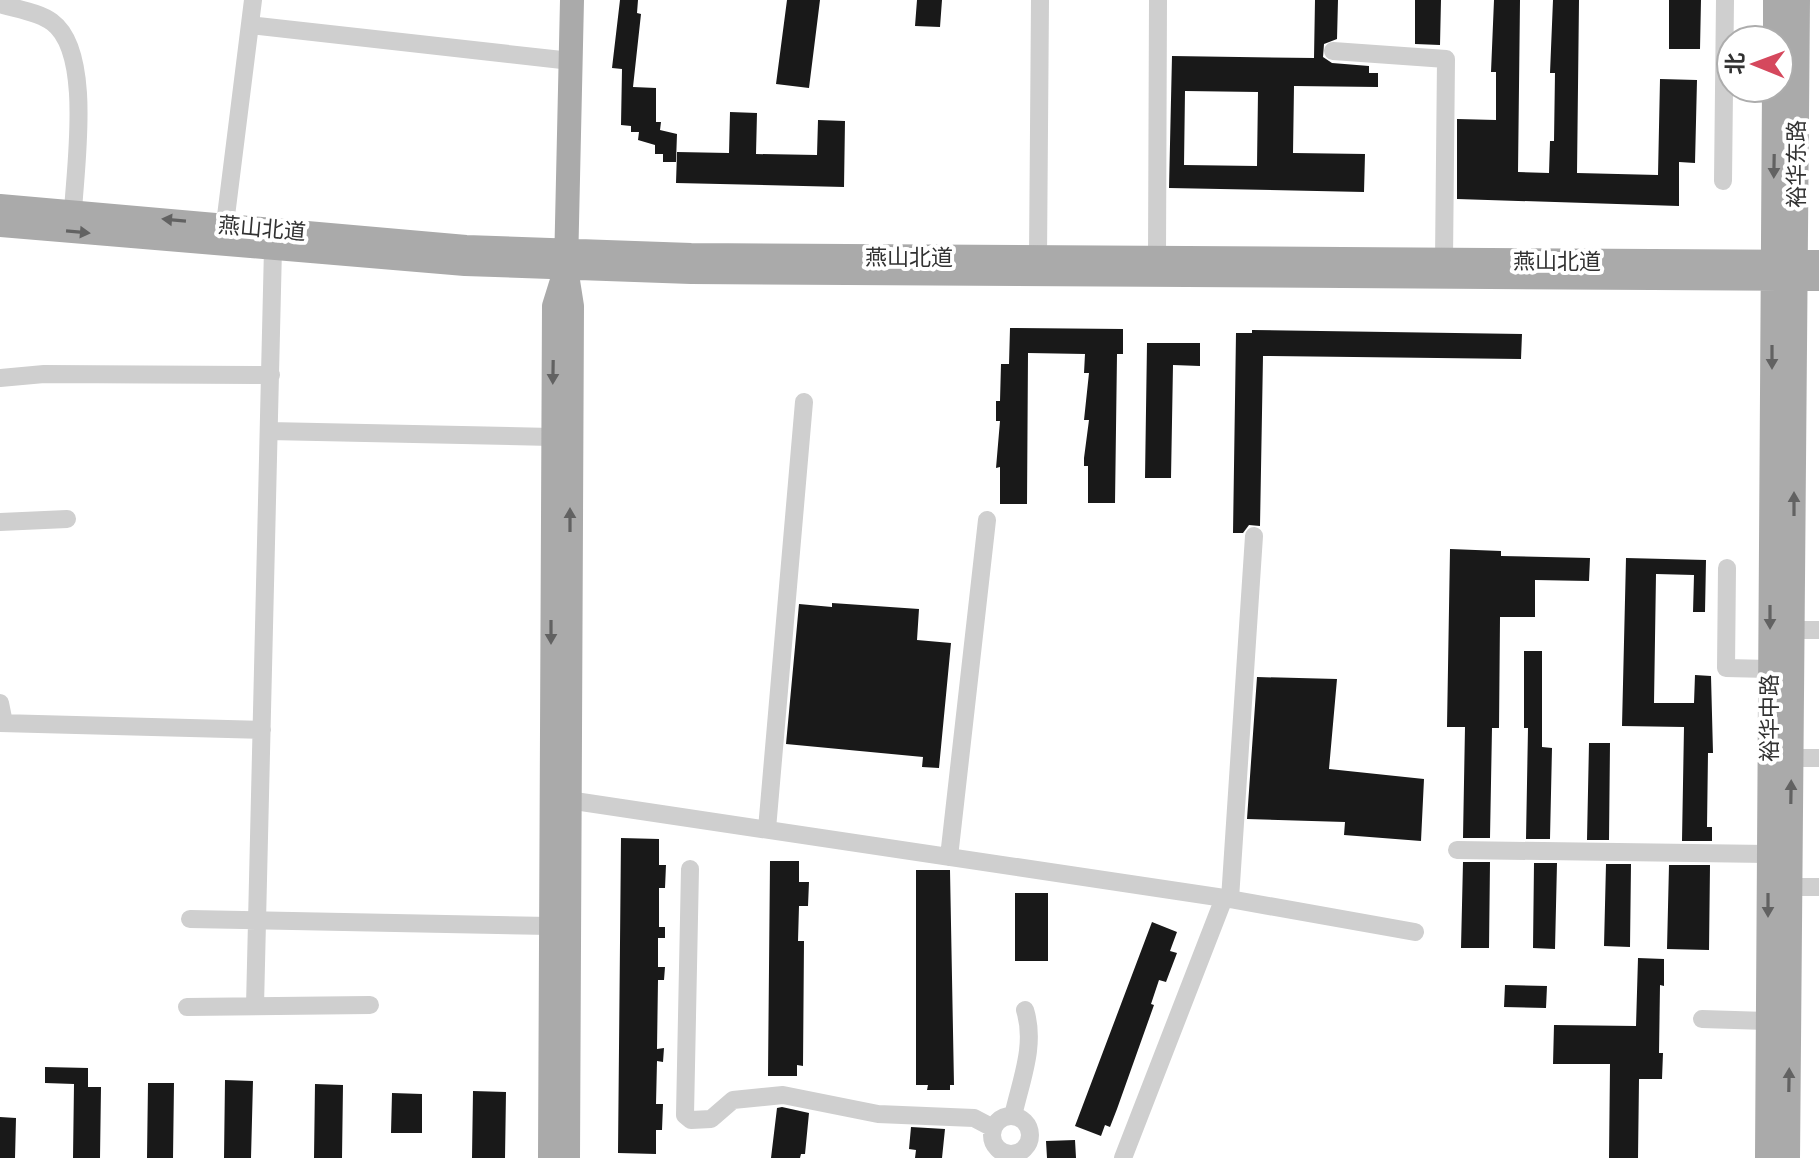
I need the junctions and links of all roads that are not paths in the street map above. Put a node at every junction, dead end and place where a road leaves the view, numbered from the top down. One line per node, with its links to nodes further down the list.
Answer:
1 (253, 0): 10 (street)
2 (572, 0): 12 (main road)
3 (1040, 0): 20 (street)
4 (1158, 0): 21 (street)
5 (1725, 0): 14 (street)
6 (1775, 0): 9 (main road)
7 (1798, 0): 24 (main road, 裕华东路)
8 (0, 4): 16 (street)
9 (1775, 24)
10 (250, 25): 12 (street); 17 (street)
11 (1333, 51): 23 (street)
12 (571, 61): 22 (main road)
13 (1776, 104): 24 (main road, 裕华东路, one-way to 24)
14 (1723, 181)
15 (0, 206): 16 (main road, 燕山北道)
16 (73, 212): 17 (main road, 燕山北道, one-way to 16)
17 (225, 224): 22 (main road, 燕山北道)
18 (0, 225): 19 (main road, 燕山北道, one-way to 19)
19 (273, 248): 22 (main road, 燕山北道); 25 (street)
20 (1038, 258): 21 (main road, 燕山北道); 22 (main road, 燕山北道)
21 (1157, 259): 23 (main road, 燕山北道)
22 (566, 260): 24 (main road, 燕山北道); 29 (main road, one-way to 29); 43 (main road, one-way to 22)
23 (1444, 260): 24 (main road, 燕山北道)
24 (1796, 271): 35 (main road, 裕华中路, one-way to 24); 37 (main road, 裕华中路, one-way to 37)
25 (271, 375): 26 (street); 28 (street)
26 (0, 378)
27 (804, 402): 44 (street)
28 (269, 431): 29 (street); 40 (street)
29 (552, 437): 54 (main road, one-way to 54)
30 (67, 519): 32 (street)
31 (987, 520): 47 (street)
32 (0, 522)
33 (1254, 536): 51 (street)
34 (1727, 568): 37 (street)
35 (1793, 630): 36 (street); 41 (main road, 裕华中路)
36 (1819, 630)
37 (1769, 669): 46 (main road, 裕华中路)
38 (0, 703): 39 (street)
39 (2, 723): 40 (street)
40 (262, 730): 53 (street)
41 (1792, 758): 42 (street); 49 (main road, 裕华中路, one-way to 41)
42 (1819, 758)
43 (568, 800): 44 (street); 66 (main road)
44 (767, 829): 47 (street)
45 (1457, 850): 46 (street)
46 (1768, 854): 61 (main road, 裕华中路, one-way to 61)
47 (949, 857): 51 (street)
48 (690, 869): 63 (street)
49 (1790, 887): 50 (street); 69 (main road, 裕华中路, one-way to 49)
50 (1819, 887)
51 (1227, 899): 55 (street); 67 (street)
52 (190, 919): 53 (street)
53 (257, 920): 54 (street); 57 (street)
54 (550, 926): 65 (main road)
55 (1415, 932)
56 (370, 1005): 57 (street)
57 (255, 1006): 58 (street)
58 (187, 1007)
59 (1025, 1010): 62 (street)
60 (1702, 1019): 61 (street)
61 (1767, 1021): 68 (main road, 裕华中路)
62 (1013, 1116): 63 (street); 64 (street)
63 (993, 1128): 64 (street)
64 (1004, 1156)
65 (550, 1158)
66 (568, 1158)
67 (1123, 1158)
68 (1767, 1158)
69 (1788, 1158)

